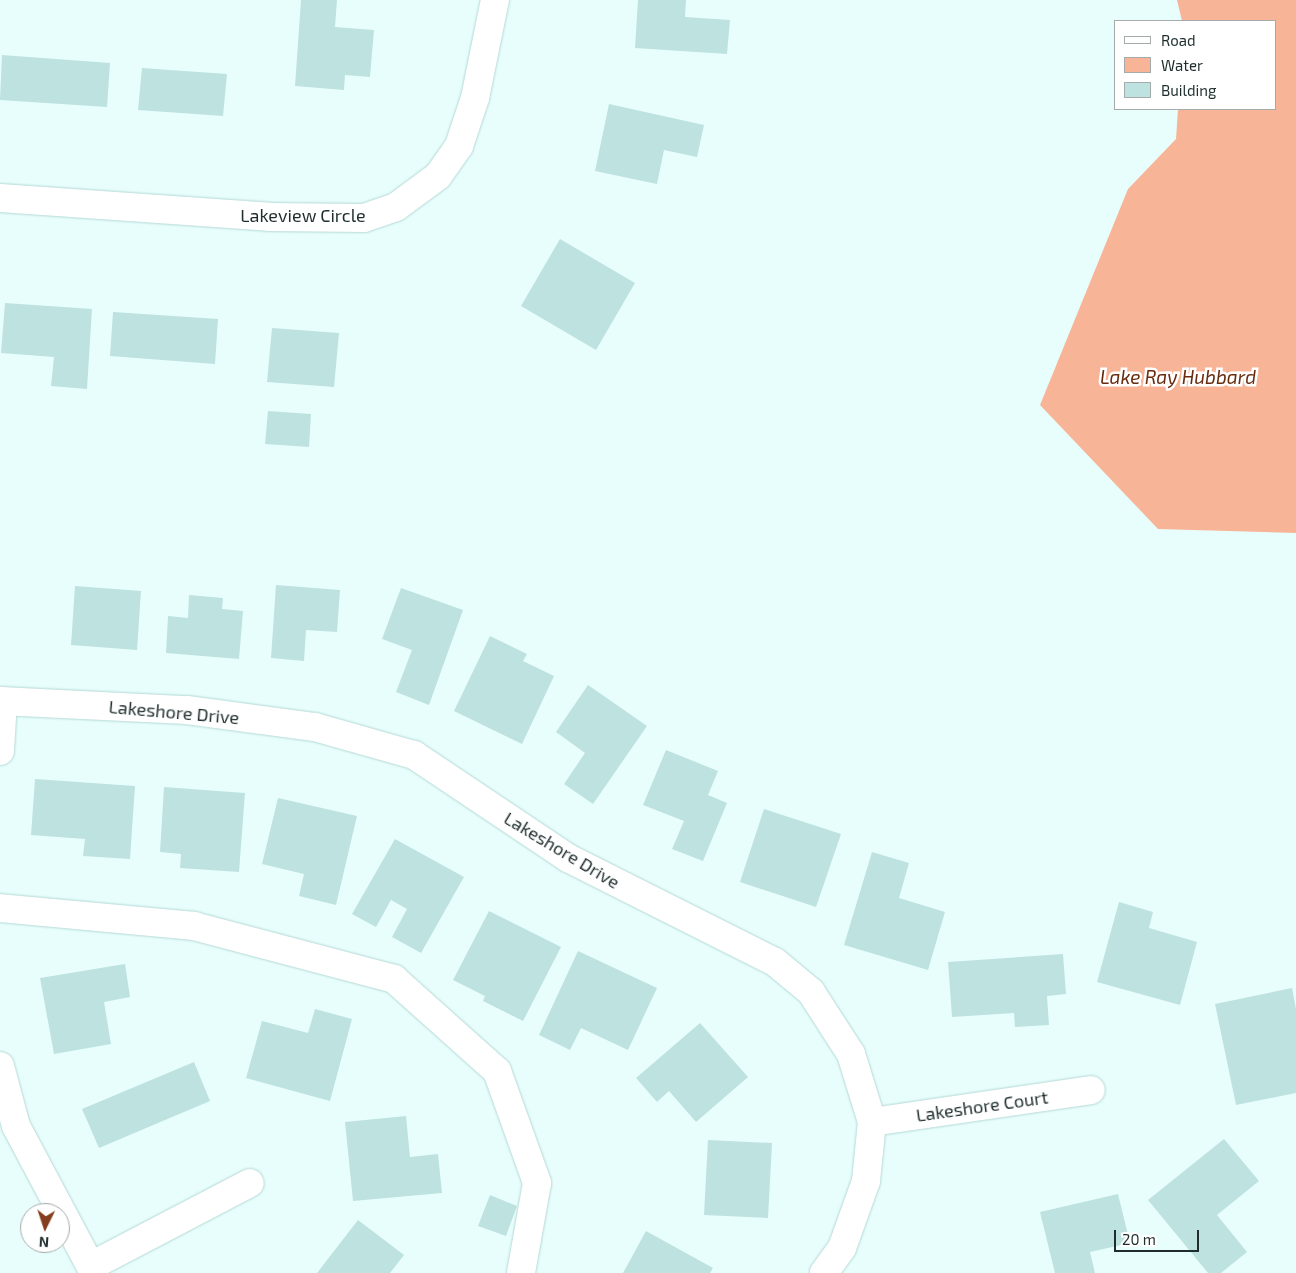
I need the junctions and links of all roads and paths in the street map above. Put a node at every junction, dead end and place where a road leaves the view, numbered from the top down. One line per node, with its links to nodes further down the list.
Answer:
1 (495, 0): 2 (street, Lakeview Circle)
2 (0, 198)
3 (2, 701): 4 (street); 8 (street, Lakeshore Drive)
4 (0, 751)
5 (0, 908): 11 (street)
6 (0, 1066): 10 (street)
7 (1091, 1090): 8 (street, Lakeshore Court)
8 (872, 1122): 12 (street, Lakeshore Drive)
9 (250, 1183): 10 (street)
10 (93, 1270)
11 (521, 1273)
12 (824, 1273)

